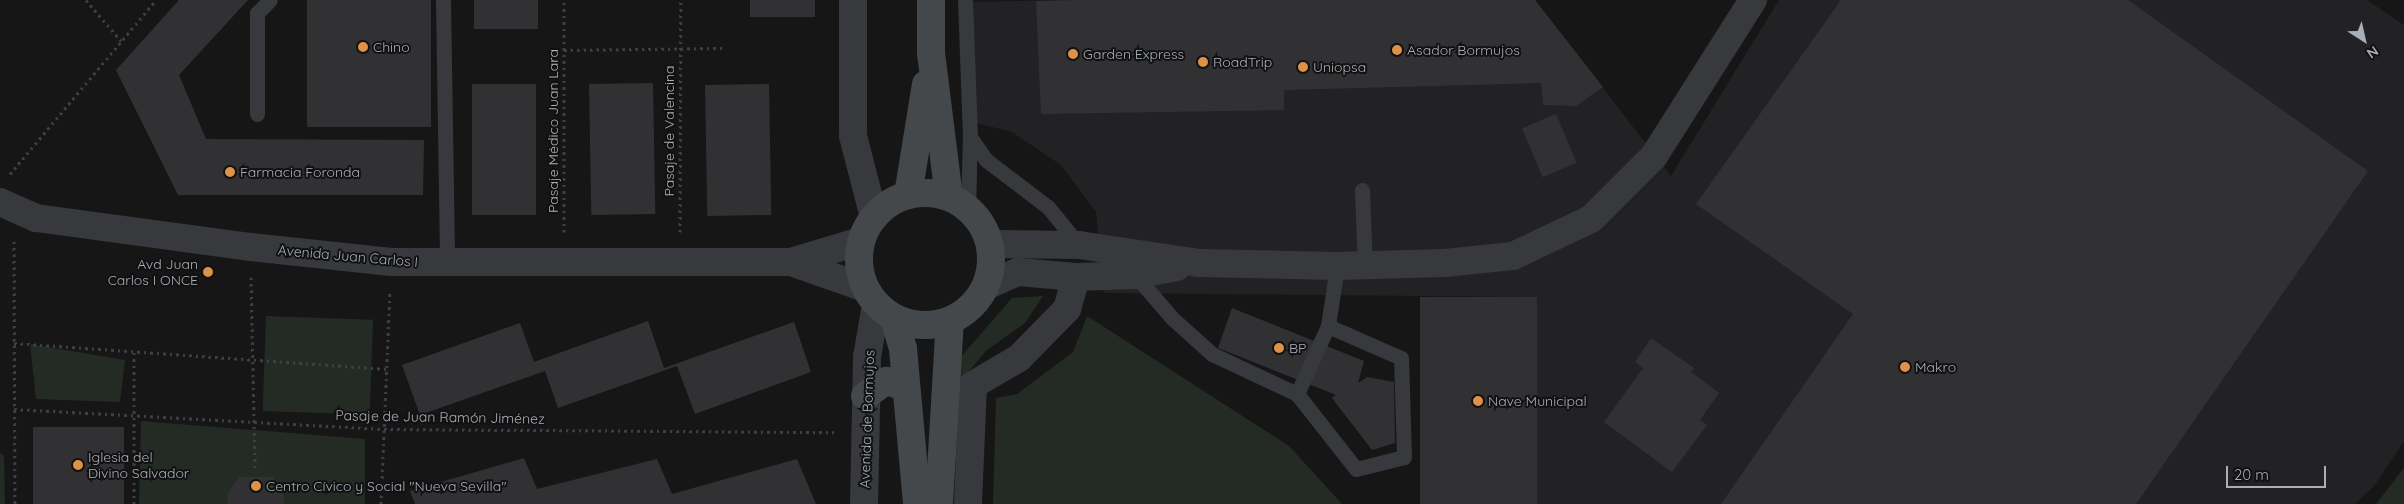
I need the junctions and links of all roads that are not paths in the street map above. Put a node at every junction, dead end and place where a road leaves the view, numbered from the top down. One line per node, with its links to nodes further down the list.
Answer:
1 (270, 0): 8 (lane)
2 (443, 0): 18 (lane)
3 (853, 0): 14 (street)
4 (931, 0): 7 (main road)
5 (965, 0): 9 (lane)
6 (1753, 0): 22 (street)
7 (931, 53): 11 (main road); 13 (main road)
8 (257, 114)
9 (970, 137): 13 (lane); 17 (lane)
10 (1362, 190): 22 (lane)
11 (908, 195): 13 (main road); 14 (main road)
12 (7, 196): 18 (street, Avenida Juan Carlos I)
13 (959, 203): 16 (main road)
14 (874, 217): 15 (main road)
15 (861, 241): 19 (street, Avenida Juan Carlos I); 26 (main road)
16 (990, 244): 17 (street); 25 (main road)
17 (1079, 245): 20 (street)
18 (448, 262): 19 (street, Avenida Juan Carlos I)
19 (791, 262): 26 (street, Avenida Juan Carlos I)
20 (1198, 263): 21 (street); 23 (street)
21 (1337, 266): 22 (street); 28 (lane)
22 (1365, 266)
23 (1135, 275): 24 (street); 30 (lane)
24 (1076, 277): 25 (street); 35 (street)
25 (986, 286): 27 (main road)
26 (878, 304): 27 (main road); 29 (main road); 31 (street, Avenida de Bormujos)
27 (950, 321): 34 (main road)
28 (1328, 326): 30 (lane); 30 (lane)
29 (906, 387): 31 (main road); 33 (main road)
30 (1297, 394)
31 (865, 396): 32 (street, Avenida de Bormujos)
32 (864, 504)
33 (917, 504)
34 (939, 504)
35 (968, 504)

